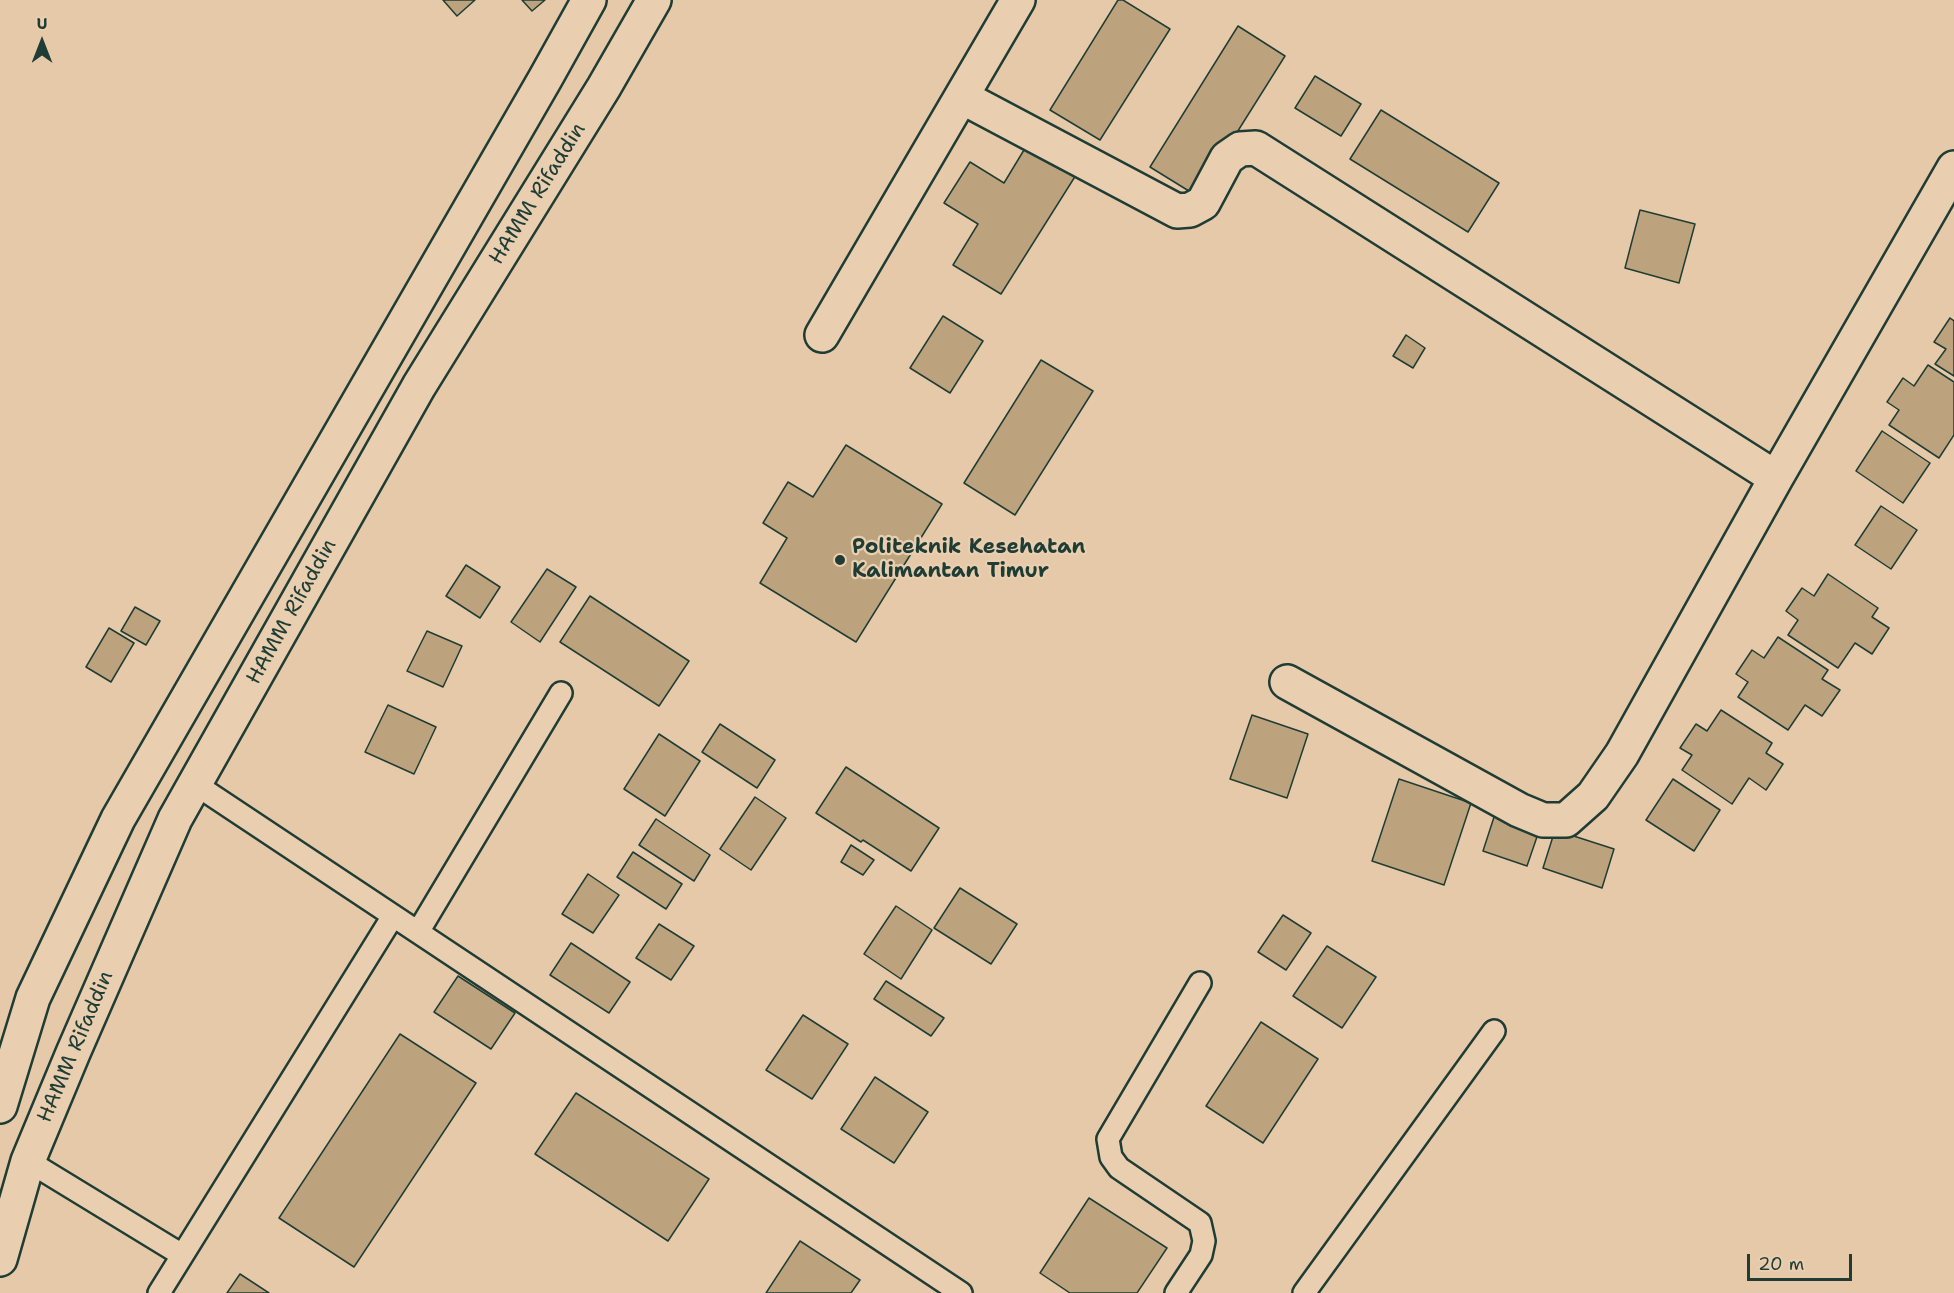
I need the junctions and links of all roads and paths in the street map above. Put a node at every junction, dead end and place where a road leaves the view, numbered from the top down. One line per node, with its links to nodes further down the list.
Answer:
1 (589, 0): 15 (main road)
2 (654, 0): 10 (main road, HAMM Rifaddin)
3 (1018, 0): 4 (main road)
4 (962, 97): 6 (main road); 7 (main road)
5 (1954, 168): 7 (main road)
6 (822, 335)
7 (1776, 478): 8 (main road)
8 (1287, 682)
9 (561, 693): 12 (lane)
10 (195, 784): 11 (lane); 16 (main road, HAMM Rifaddin)
11 (393, 916): 12 (lane); 17 (lane)
12 (418, 932): 20 (lane)
13 (1200, 983): 21 (lane)
14 (1494, 1031): 22 (lane)
15 (0, 1106)
16 (28, 1161): 17 (lane); 18 (main road, HAMM Rifaddin)
17 (182, 1255): 19 (lane)
18 (0, 1259)
19 (159, 1293)
20 (961, 1293)
21 (1176, 1293)
22 (1304, 1293)

